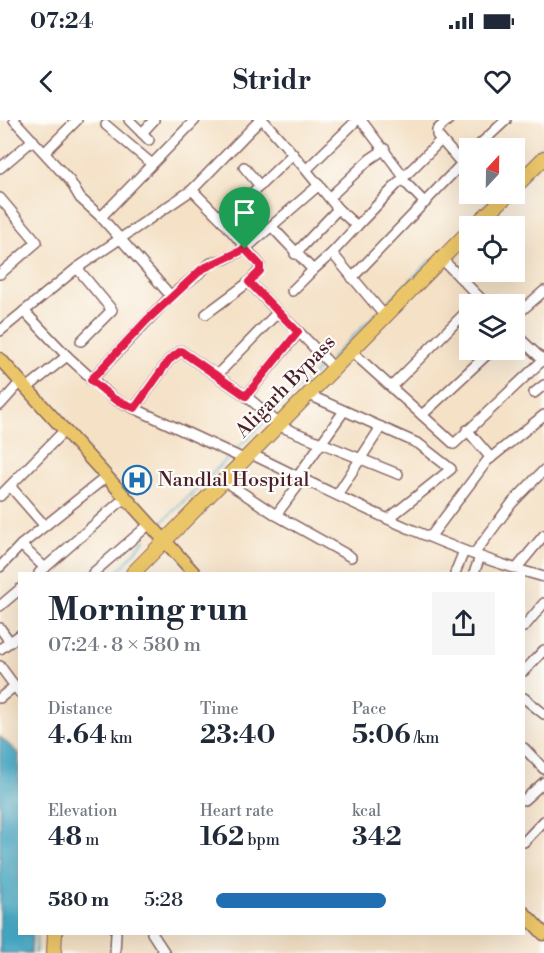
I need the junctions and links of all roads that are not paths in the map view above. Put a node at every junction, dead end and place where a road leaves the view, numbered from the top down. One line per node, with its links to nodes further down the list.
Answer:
1 (14, 120): 12 (street)
2 (76, 120): 15 (street)
3 (129, 120): 4 (street)
4 (154, 120)
5 (195, 120): 19 (street)
6 (261, 120): 16 (street); 28 (street)
7 (359, 120): 14 (street); 23 (street)
8 (448, 120): 13 (street)
9 (506, 120): 11 (street)
10 (106, 125): 19 (street)
11 (487, 138)
12 (33, 140): 15 (street); 22 (street)
13 (441, 140): 18 (street); 25 (street)
14 (385, 149): 25 (street); 29 (street)
15 (45, 152): 35 (street)
16 (293, 154): 23 (street); 27 (street)
17 (544, 158): 24 (highway)
18 (459, 163)
19 (152, 164): 35 (street)
20 (459, 165): 31 (street)
21 (244, 167): 27 (street)
22 (0, 168)
23 (308, 169): 26 (street)
24 (525, 177)
25 (403, 178): 31 (street); 37 (street)
26 (319, 185): 29 (street); 38 (street)
27 (260, 186): 36 (street)
28 (192, 190): 36 (street); 39 (street)
29 (330, 197): 33 (street)
30 (0, 198): 47 (street)
31 (425, 203): 48 (street)
32 (491, 204): 34 (highway)
33 (338, 209): 37 (street); 43 (street)
34 (482, 216)
35 (101, 217): 39 (street)
36 (223, 221): 41 (street)
37 (357, 226): 42 (street)
38 (272, 227): 41 (street); 43 (street)
39 (119, 239): 45 (street); 53 (street)
40 (459, 241): 44 (highway, Aligarh Bypass)
41 (245, 249): 49 (street); 53 (street)
42 (332, 253): 46 (street); 48 (street)
43 (295, 254): 46 (street)
44 (440, 257): 52 (street); 57 (highway, Aligarh Bypass)
45 (77, 268): 55 (street); 62 (street)
46 (313, 270): 50 (street)
47 (0, 274)
48 (352, 278): 57 (street)
49 (249, 282): 56 (street); 58 (street)
50 (292, 291)
51 (544, 291): 54 (street)
52 (473, 294)
53 (171, 296): 72 (street)
54 (525, 307)
55 (24, 311): 60 (street); 65 (street)
56 (278, 312): 61 (street); 71 (street)
57 (381, 312): 64 (highway, Aligarh Bypass)
58 (206, 314)
59 (459, 319): 75 (street)
60 (0, 331)
61 (298, 332): 69 (street); 78 (street)
62 (81, 341)
63 (525, 343): 68 (street)
64 (350, 350): 69 (highway, Aligarh Bypass); 75 (street)
65 (67, 356): 72 (street); 74 (street)
66 (0, 359): 74 (main road)
67 (481, 360): 82 (street)
68 (544, 360): 87 (street)
69 (330, 363): 77 (highway, Aligarh Bypass)
70 (0, 368): 74 (main road)
71 (217, 375): 78 (street); 80 (street)
72 (91, 380): 80 (street)
73 (544, 384): 76 (street)
74 (22, 387): 79 (street); 85 (main road)
75 (391, 387): 82 (street)
76 (534, 393)
77 (307, 394): 81 (street); 84 (highway, Aligarh Bypass)
78 (246, 396): 84 (street)
79 (0, 405)
80 (135, 408): 90 (street)
81 (344, 411): 86 (street); 89 (street)
82 (422, 416): 87 (street)
83 (544, 416): 91 (street)
84 (274, 421): 89 (street); 90 (highway, Aligarh Bypass)
85 (53, 422): 88 (main road); 108 (main road)
86 (381, 427): 92 (street); 103 (street)
87 (467, 430): 91 (street)
88 (60, 435): 97 (main road); 98 (street)
89 (321, 443): 92 (street); 95 (street)
90 (246, 456): 95 (street); 96 (highway, Aligarh Bypass)
91 (491, 458): 106 (street)
92 (361, 459): 94 (street); 99 (street)
93 (544, 470): 110 (street)
94 (398, 474)
95 (300, 477): 99 (street); 102 (street)
96 (223, 480): 102 (street); 108 (highway, Aligarh Bypass)
97 (101, 481): 101 (main road); 104 (street)
98 (10, 486): 100 (street); 104 (street)
99 (337, 495): 103 (street)
100 (0, 496)
101 (120, 502): 105 (main road); 114 (street)
102 (276, 515): 111 (street)
103 (388, 519): 106 (street)
104 (44, 525): 109 (street)
105 (144, 529): 108 (main road); 115 (street)
106 (431, 536): 110 (street)
107 (544, 536): 113 (street)
108 (161, 543): 116 (highway, Aligarh Bypass); 117 (main road); 118 (main road)
109 (21, 544): 112 (street); 114 (street)
110 (473, 554): 113 (street); 119 (street); 120 (street)
111 (351, 557)
112 (0, 567)
113 (509, 569)
114 (42, 571)
115 (94, 572)
116 (134, 572)
117 (186, 572)
118 (193, 572)
119 (456, 572)
120 (474, 572)
121 (525, 573): 122 (street)
122 (544, 577)
123 (18, 591): 125 (street)
124 (544, 603): 126 (street)
125 (0, 606)
126 (525, 626)
127 (0, 628): 129 (street)
128 (18, 636): 129 (street)
129 (10, 642): 130 (street)
130 (0, 648)
131 (544, 650): 133 (street)
132 (0, 666): 134 (street)
133 (525, 670)
134 (17, 690): 135 (street)
135 (0, 698)
136 (525, 699): 137 (street)
137 (544, 714)
138 (525, 749): 139 (street)
139 (544, 769)
140 (544, 782): 141 (street)
141 (525, 799)
142 (544, 821): 143 (street)
143 (525, 841)
144 (525, 915): 145 (main road)
145 (544, 934)
146 (55, 935): 149 (highway)
147 (116, 935): 150 (street)
148 (154, 935): 151 (street)
149 (54, 953)
150 (115, 953)
151 (165, 953)

